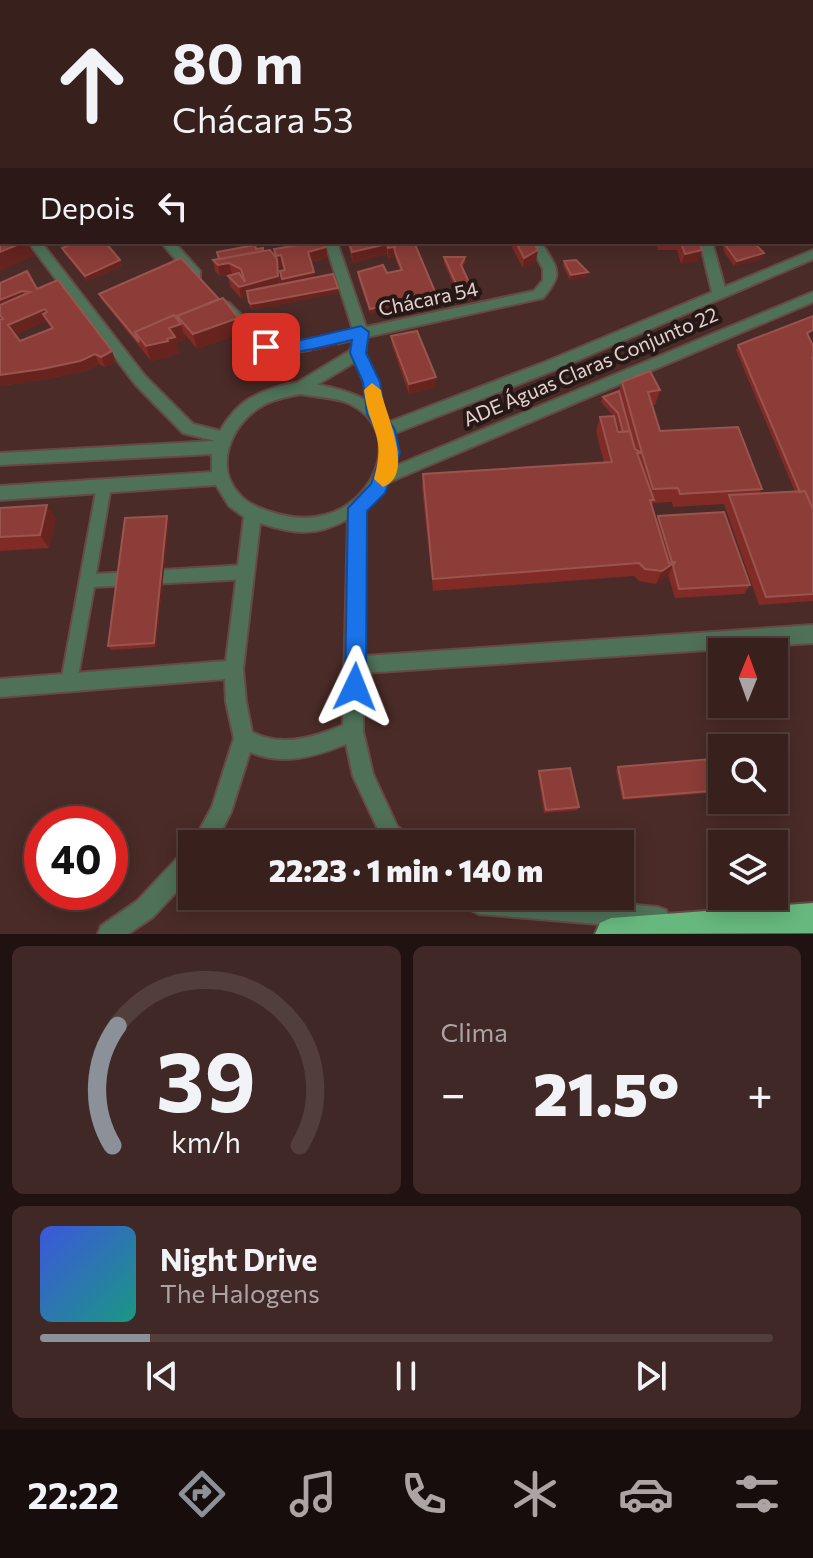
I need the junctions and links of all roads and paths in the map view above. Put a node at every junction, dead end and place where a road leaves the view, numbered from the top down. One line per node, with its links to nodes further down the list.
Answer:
1 (36, 244): 14 (street)
2 (169, 244): 9 (street, Chácara 54)
3 (332, 244): 9 (street)
4 (536, 244): 9 (street, Chácara 54)
5 (707, 244): 7 (street)
6 (813, 254): 7 (street)
7 (719, 292): 13 (street)
8 (813, 297): 16 (street, ADE Águas Claras Conjunto 22)
9 (361, 332): 10 (street)
10 (358, 353): 11 (street); 12 (street)
11 (300, 388): 12 (street); 14 (street)
12 (376, 414): 13 (street)
13 (386, 430): 16 (street)
14 (221, 442): 15 (street); 17 (street)
15 (0, 459)
16 (385, 477): 20 (street)
17 (220, 478): 18 (street); 21 (street)
18 (104, 486): 19 (street); 23 (lane)
19 (0, 493)
20 (357, 508): 21 (street); 25 (street)
21 (253, 514): 22 (street)
22 (246, 572): 23 (lane); 26 (street)
23 (87, 581): 27 (lane)
24 (813, 634): 25 (street)
25 (357, 665): 29 (street)
26 (234, 669): 27 (street); 30 (street)
27 (69, 682): 28 (street)
28 (0, 688)
29 (353, 731): 30 (street); 32 (street)
30 (244, 738): 31 (street)
31 (211, 830)
32 (389, 830)
33 (178, 874): 37 (street)
34 (564, 910): 36 (street)
35 (813, 918): 36 (highway)
36 (735, 924): 38 (highway)
37 (109, 934)
38 (611, 934)

